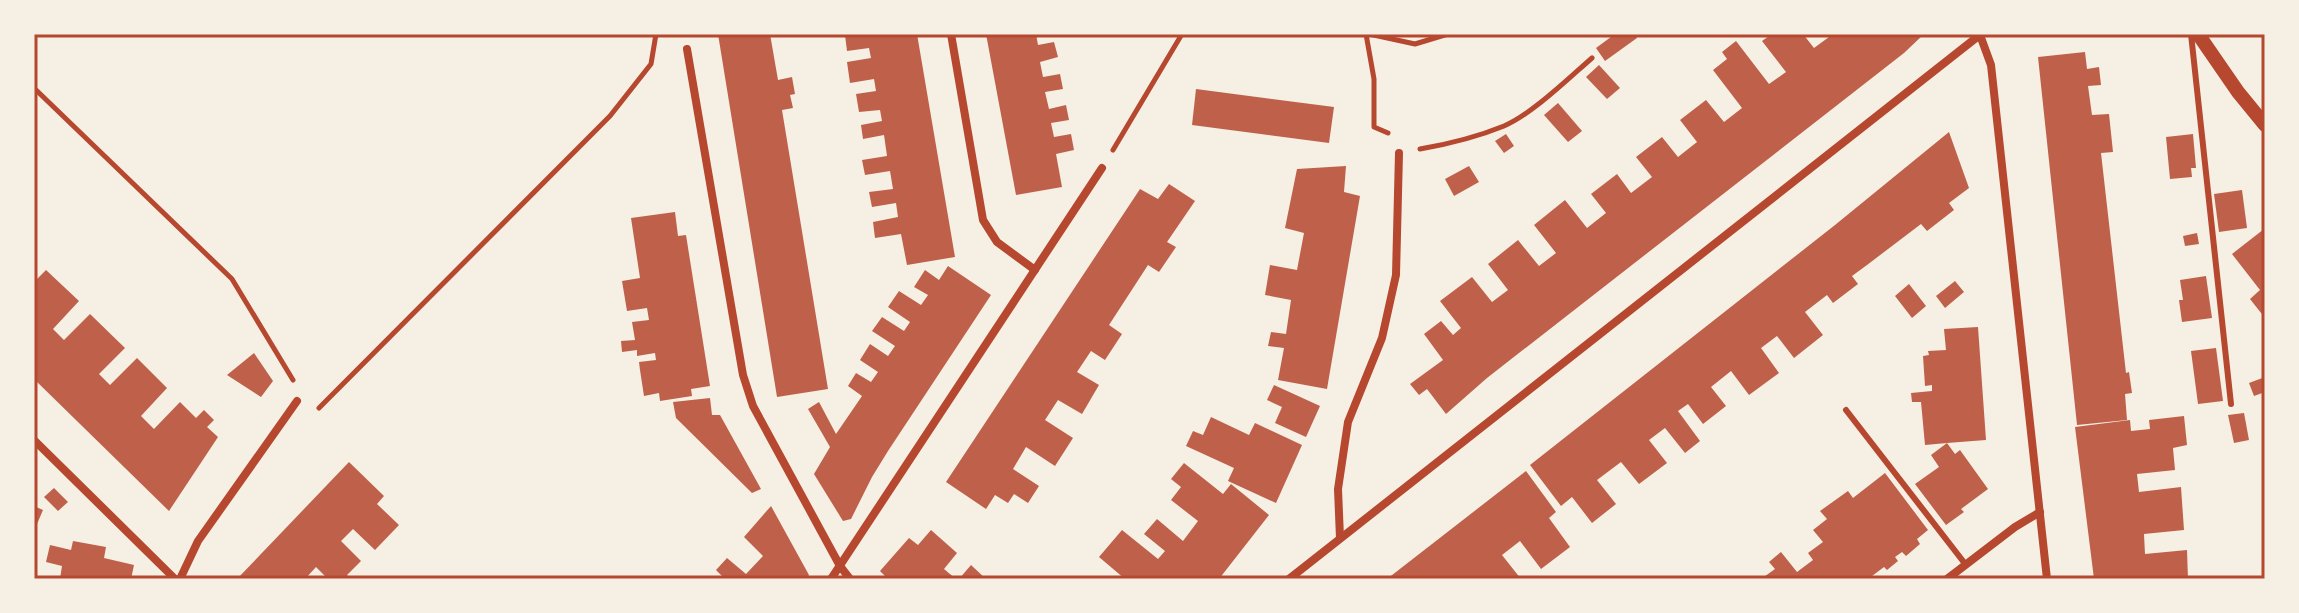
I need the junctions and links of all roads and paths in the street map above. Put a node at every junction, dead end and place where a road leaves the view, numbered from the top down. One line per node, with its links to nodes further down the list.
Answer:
1 (656, 34): 17 (path)
2 (951, 34): 16 (street)
3 (1182, 34): 15 (path)
4 (1368, 34): 5 (path); 13 (path)
5 (1448, 34)
6 (1981, 34): 21 (street); 22 (street)
7 (2191, 34): 18 (lane)
8 (2198, 34): 12 (street)
9 (687, 49): 24 (street)
10 (1592, 58): 14 (path)
11 (34, 88): 17 (path)
12 (2265, 125)
13 (1393, 135)
14 (1399, 153): 22 (street)
15 (1102, 168): 16 (street)
16 (1035, 270): 24 (street)
17 (300, 397): 25 (street)
18 (2231, 404)
19 (1846, 410): 23 (lane)
20 (34, 440): 25 (street)
21 (2040, 512): 23 (street); 30 (street)
22 (1340, 538): 28 (street)
23 (1966, 565): 29 (street)
24 (840, 566): 26 (street); 27 (street)
25 (177, 579)
26 (831, 579)
27 (850, 579)
28 (1289, 579)
29 (1947, 579)
30 (2047, 579)

